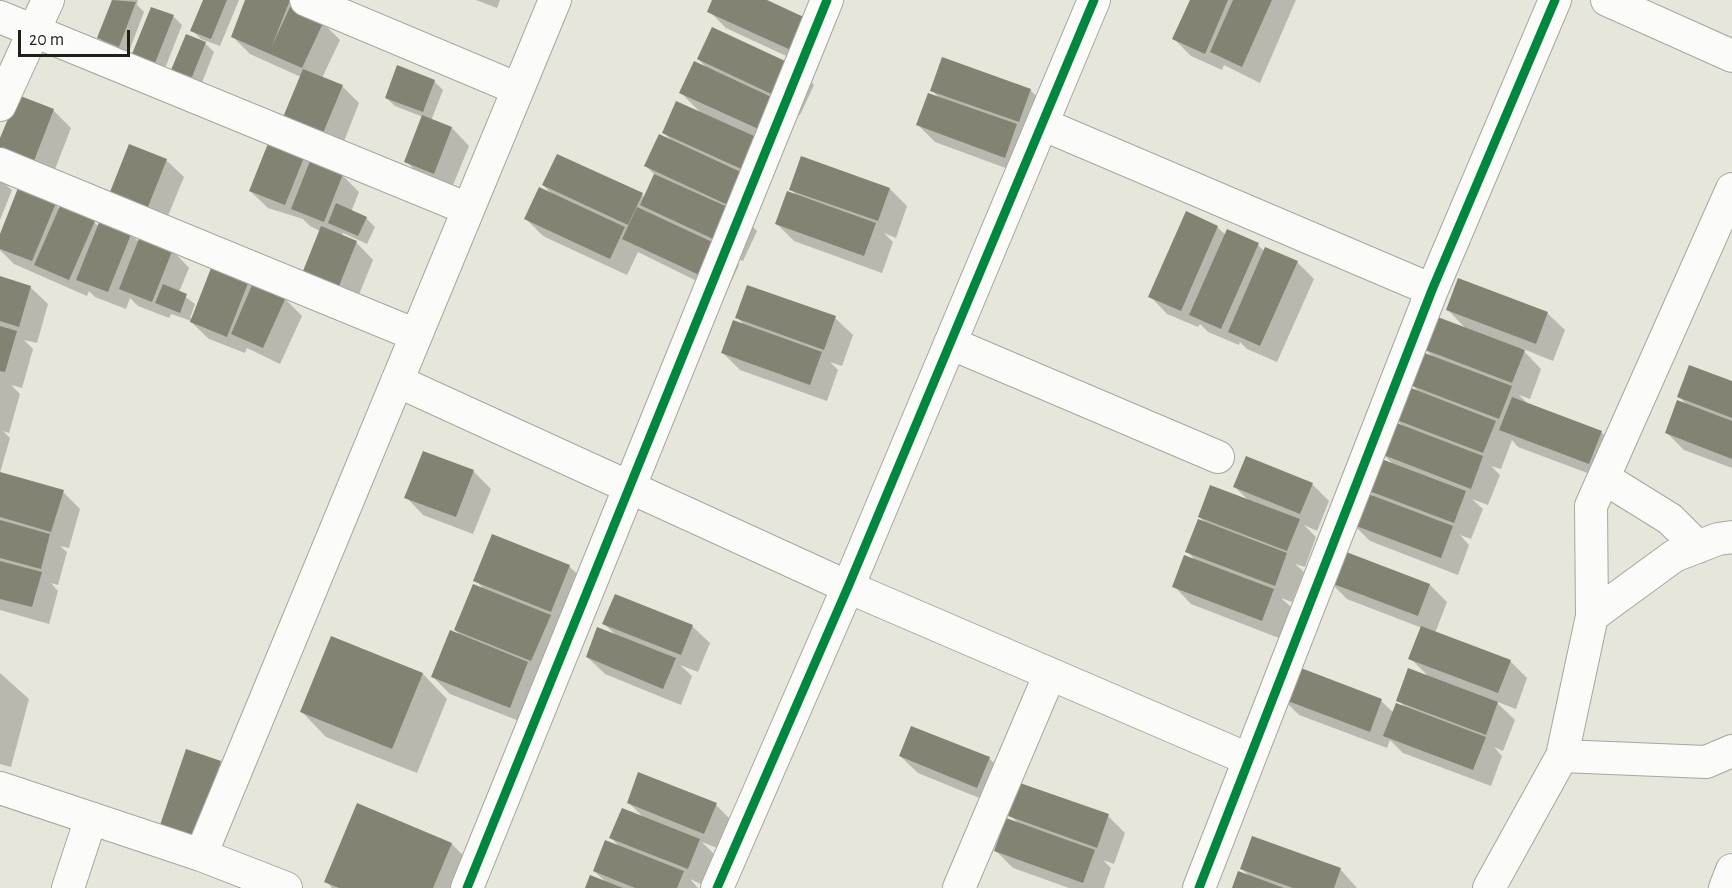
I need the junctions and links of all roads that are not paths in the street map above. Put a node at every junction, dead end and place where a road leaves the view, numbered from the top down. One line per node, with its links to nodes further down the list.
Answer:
1 (48, 0): 9 (street)
2 (306, 0): 11 (street)
3 (555, 0): 11 (street)
4 (827, 0): 23 (street)
5 (1094, 0): 13 (street)
6 (1555, 0): 17 (street)
7 (1607, 0): 10 (street)
8 (0, 17): 9 (street)
9 (34, 31): 12 (street); 16 (street)
10 (1732, 56)
11 (518, 89): 16 (street)
12 (0, 105)
13 (1042, 124): 17 (street); 19 (street)
14 (0, 164): 18 (street)
15 (1732, 189): 22 (street)
16 (468, 209): 18 (street)
17 (1432, 290): 31 (street)
18 (416, 335): 20 (street)
19 (950, 343): 21 (street); 26 (street)
20 (397, 381): 23 (street); 34 (street)
21 (1218, 458)
22 (1604, 478): 25 (street); 27 (street)
23 (630, 486): 26 (street); 38 (street)
24 (1732, 537): 25 (street)
25 (1698, 547): 27 (street)
26 (848, 587): 28 (street); 39 (street)
27 (1592, 616): 30 (street)
28 (1049, 676): 31 (street); 40 (street)
29 (1732, 751): 30 (street)
30 (1562, 756): 42 (street)
31 (1248, 759): 41 (street)
32 (0, 788): 33 (street)
33 (91, 818): 34 (street); 36 (street)
34 (201, 855): 37 (street)
35 (1732, 870): 43 (street)
36 (68, 888)
37 (286, 888)
38 (467, 888)
39 (717, 888)
40 (959, 888)
41 (1199, 888)
42 (1489, 888)
43 (1725, 888)

